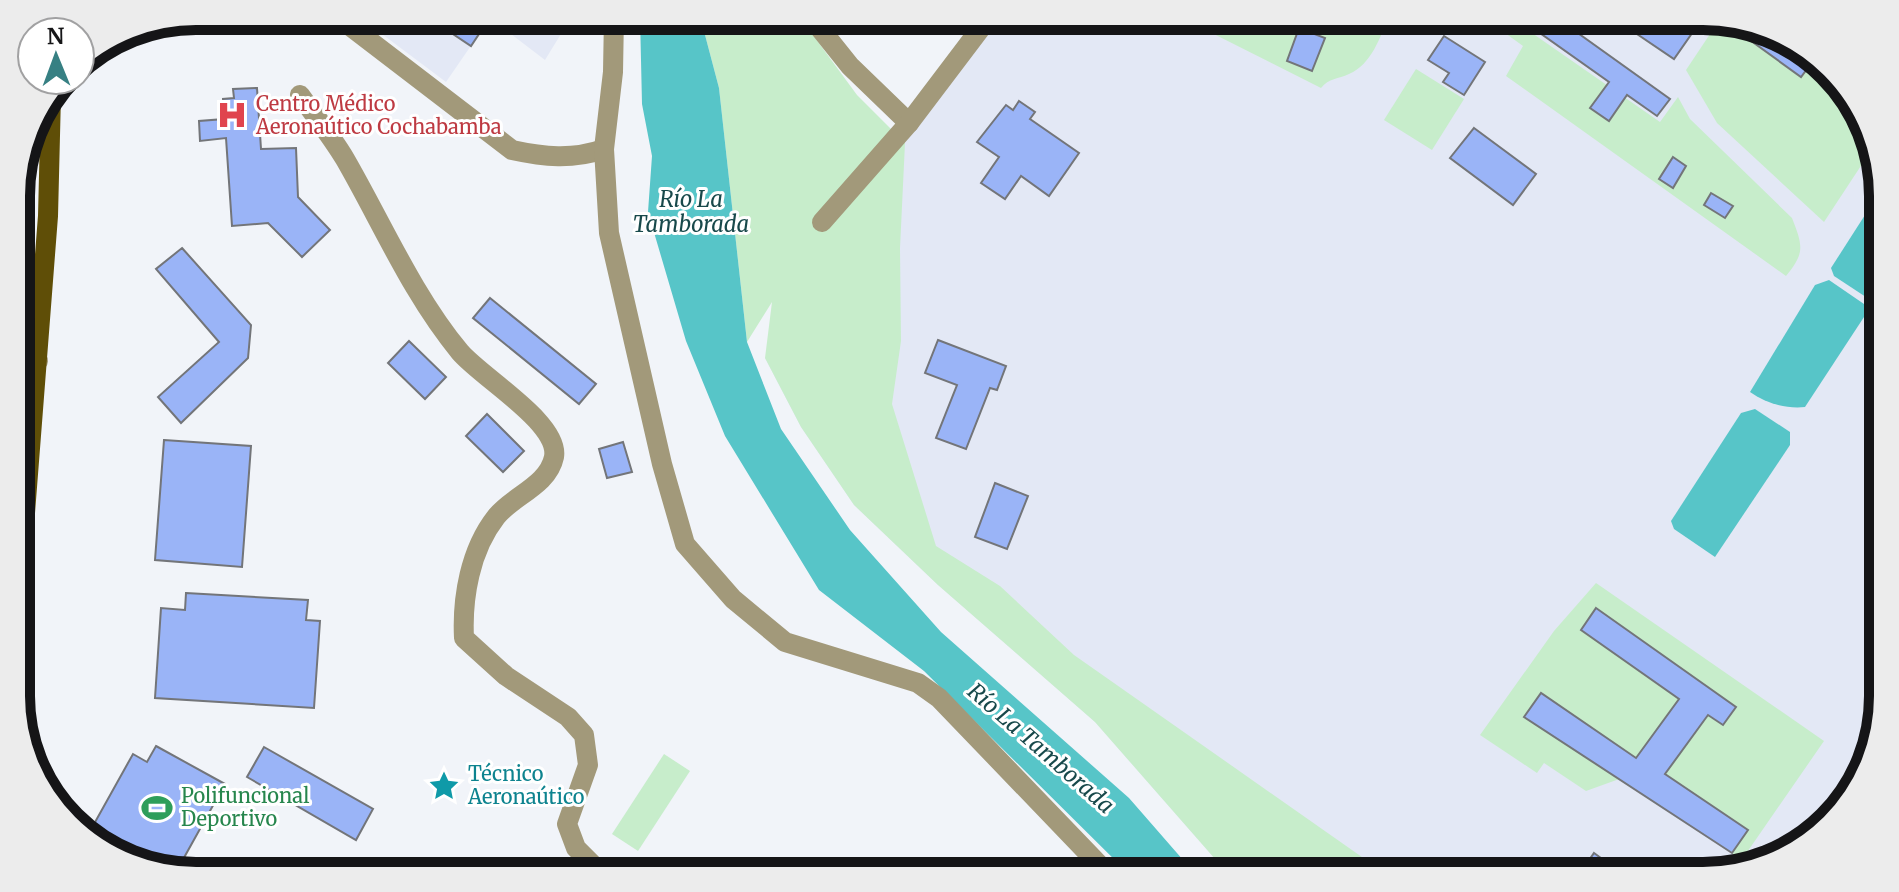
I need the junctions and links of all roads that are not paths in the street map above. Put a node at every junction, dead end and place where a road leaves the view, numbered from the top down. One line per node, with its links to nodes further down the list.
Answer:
1 (355, 30): 8 (street)
2 (614, 30): 8 (street)
3 (821, 30): 7 (street)
4 (979, 30): 7 (street)
5 (300, 95): 13 (street)
6 (50, 117): 11 (main road)
7 (909, 123): 9 (street)
8 (604, 149): 14 (street)
9 (822, 222)
10 (30, 361): 11 (street)
11 (38, 361): 12 (main road)
12 (30, 458)
13 (590, 862)
14 (1097, 862)

